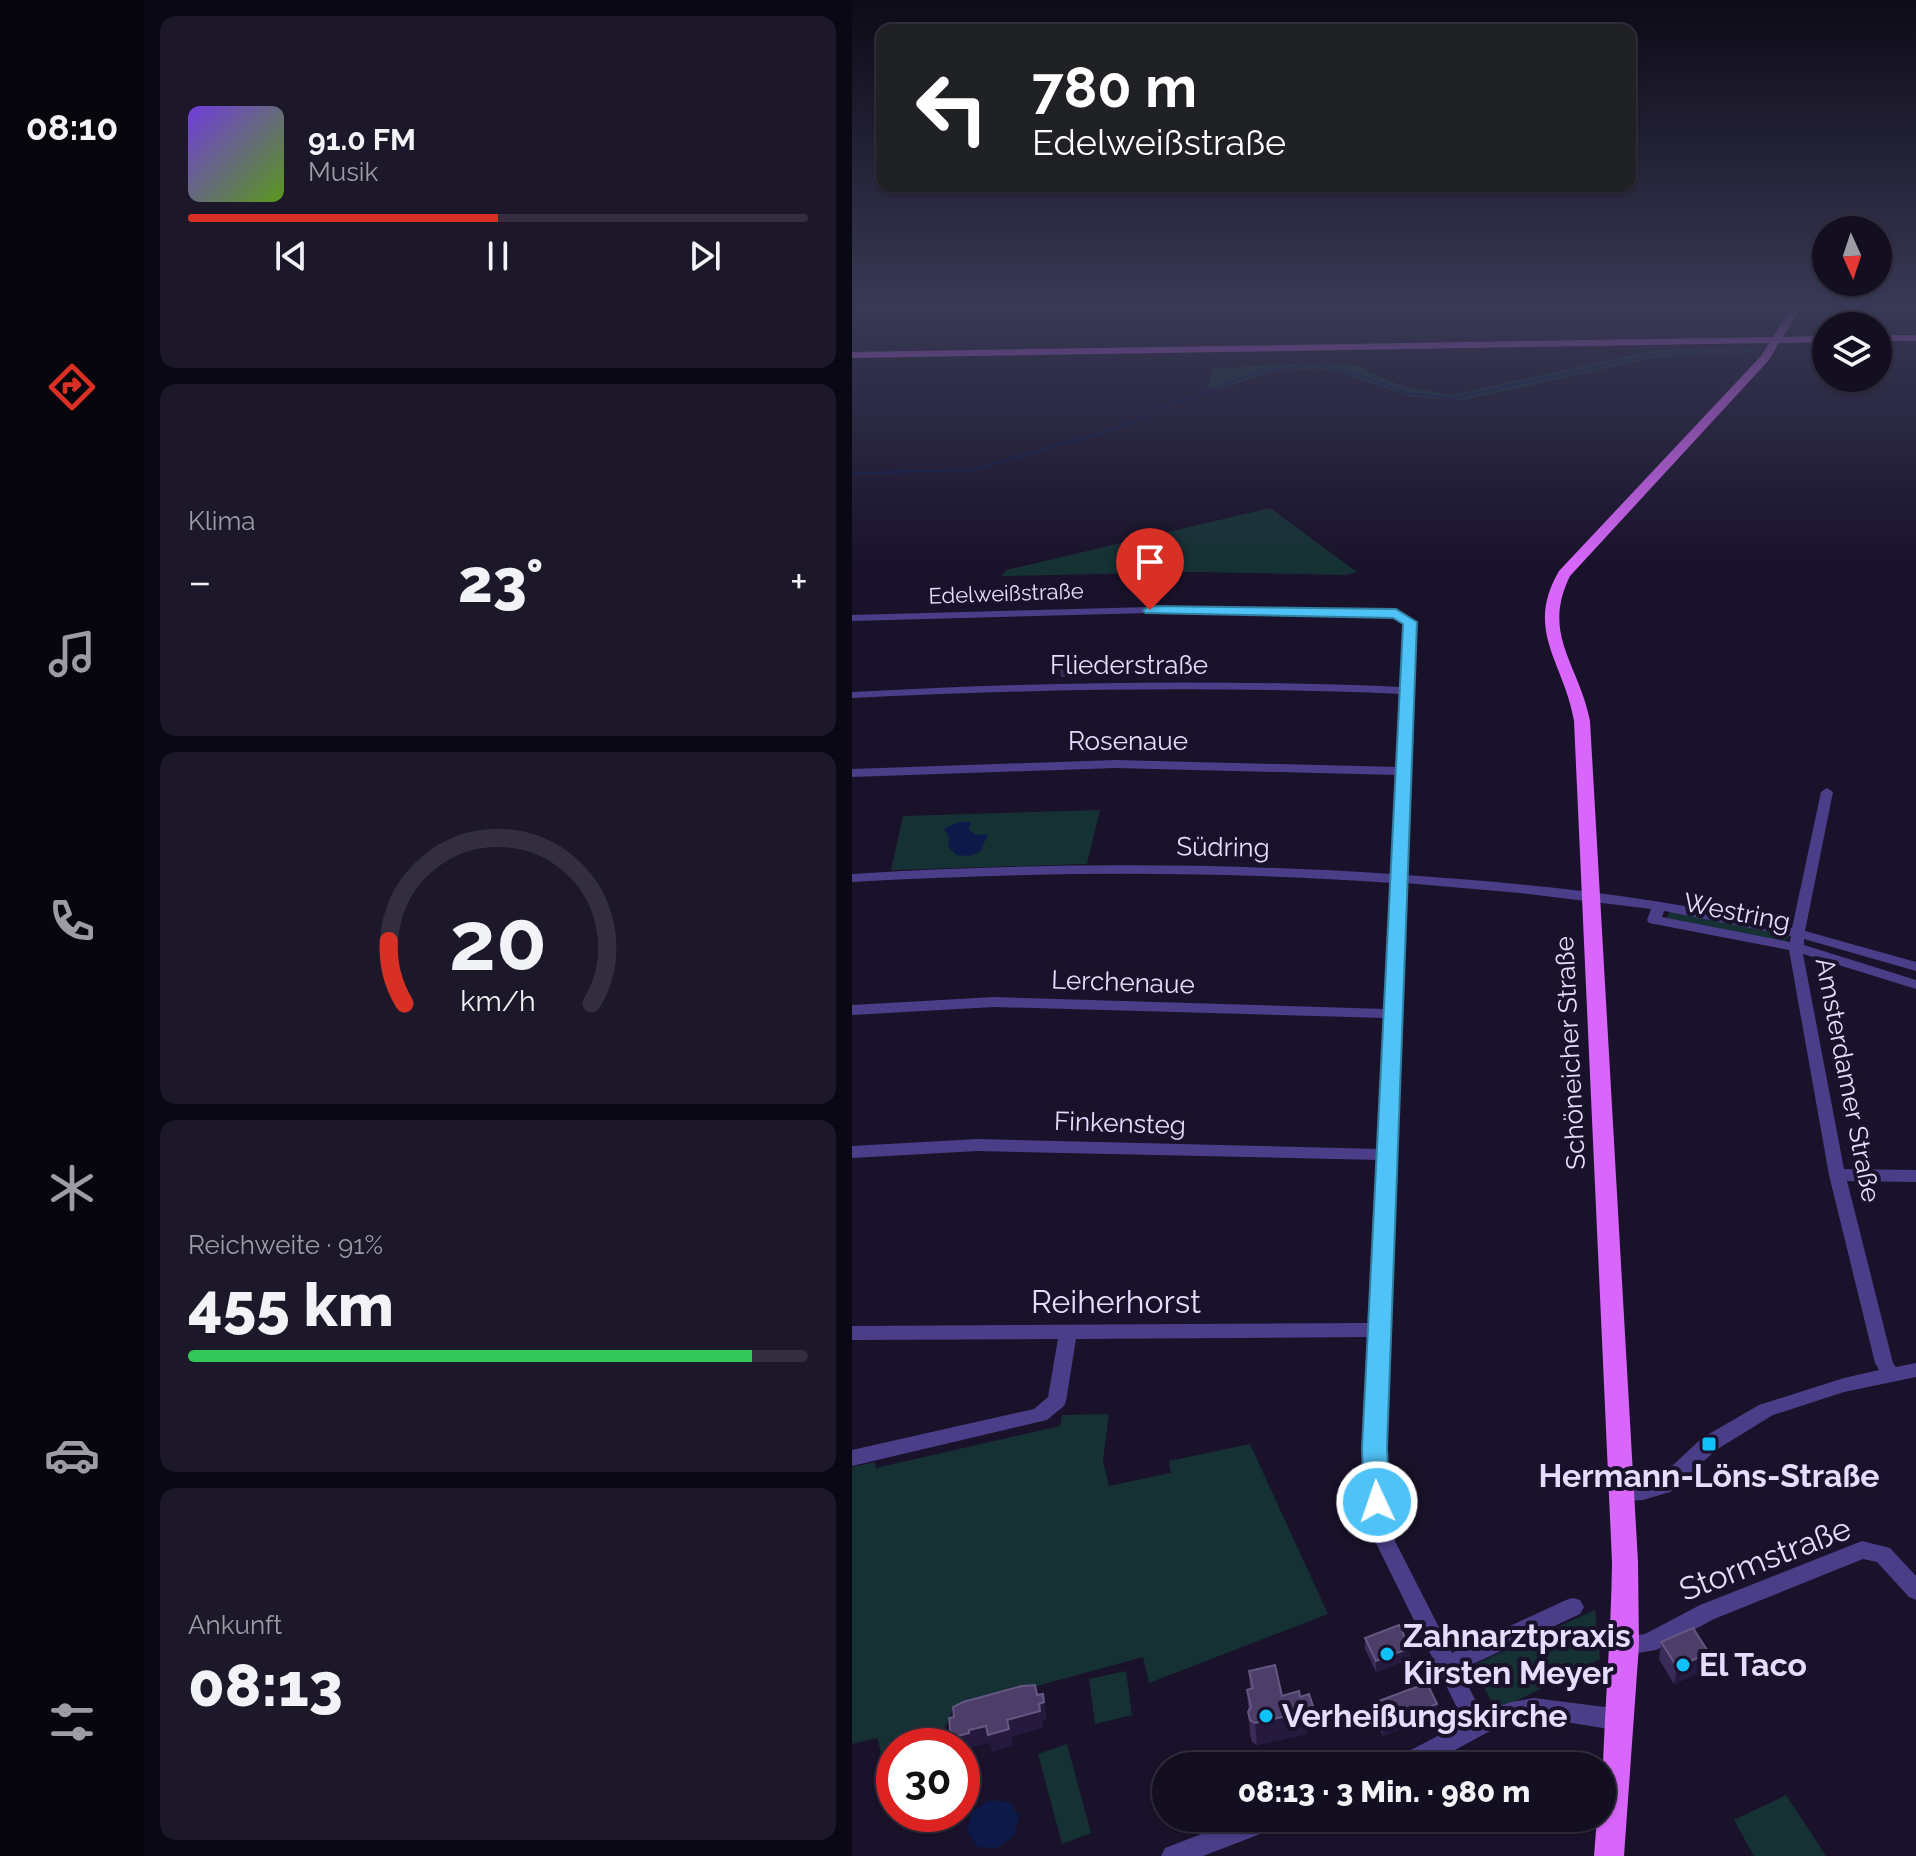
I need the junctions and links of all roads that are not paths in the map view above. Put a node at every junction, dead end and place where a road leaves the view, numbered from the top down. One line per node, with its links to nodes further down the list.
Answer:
1 (1733, 393): 10 (main road, Schöneicher Straße)
2 (852, 618): 3 (street, Edelweißstraße)
3 (1407, 691): 4 (street, Fliederstraße); 5 (street)
4 (852, 695)
5 (1404, 771): 6 (street, Rosenaue); 9 (street)
6 (852, 773)
7 (1827, 792): 11 (street, Amsterdamer Straße)
8 (852, 878): 9 (street, Südring)
9 (1400, 879): 10 (street, Südring); 15 (street)
10 (1592, 896): 11 (street, Westring); 26 (main road, Schöneicher Straße)
11 (1797, 940): 12 (street, Westring); 13 (street, Westring); 18 (street, Amsterdamer Straße)
12 (1916, 967)
13 (1916, 985)
14 (852, 1010): 15 (street, Lerchenaue)
15 (1393, 1014): 17 (street)
16 (852, 1152): 17 (street, Finkensteg)
17 (1387, 1155): 20 (street)
18 (1837, 1175): 19 (street); 24 (street, Amsterdamer Straße)
19 (1916, 1176)
20 (1380, 1330): 21 (street, Reiherhorst); 30 (street)
21 (1068, 1332): 22 (street, Reiherhorst); 25 (street)
22 (852, 1333)
23 (1916, 1370): 24 (street)
24 (1890, 1374): 26 (street)
25 (852, 1458)
26 (1623, 1493): 29 (main road, Schöneicher Straße)
27 (1916, 1591): 29 (street, Stormstraße)
28 (1573, 1607): 30 (street)
29 (1625, 1645): 31 (main road, Schöneicher Straße)
30 (1447, 1666): 32 (street)
31 (1621, 1719): 32 (street); 36 (main road, Schöneicher Straße)
32 (1478, 1728): 33 (street)
33 (1431, 1752)
34 (1236, 1832): 35 (street)
35 (1173, 1856)
36 (1609, 1856)

